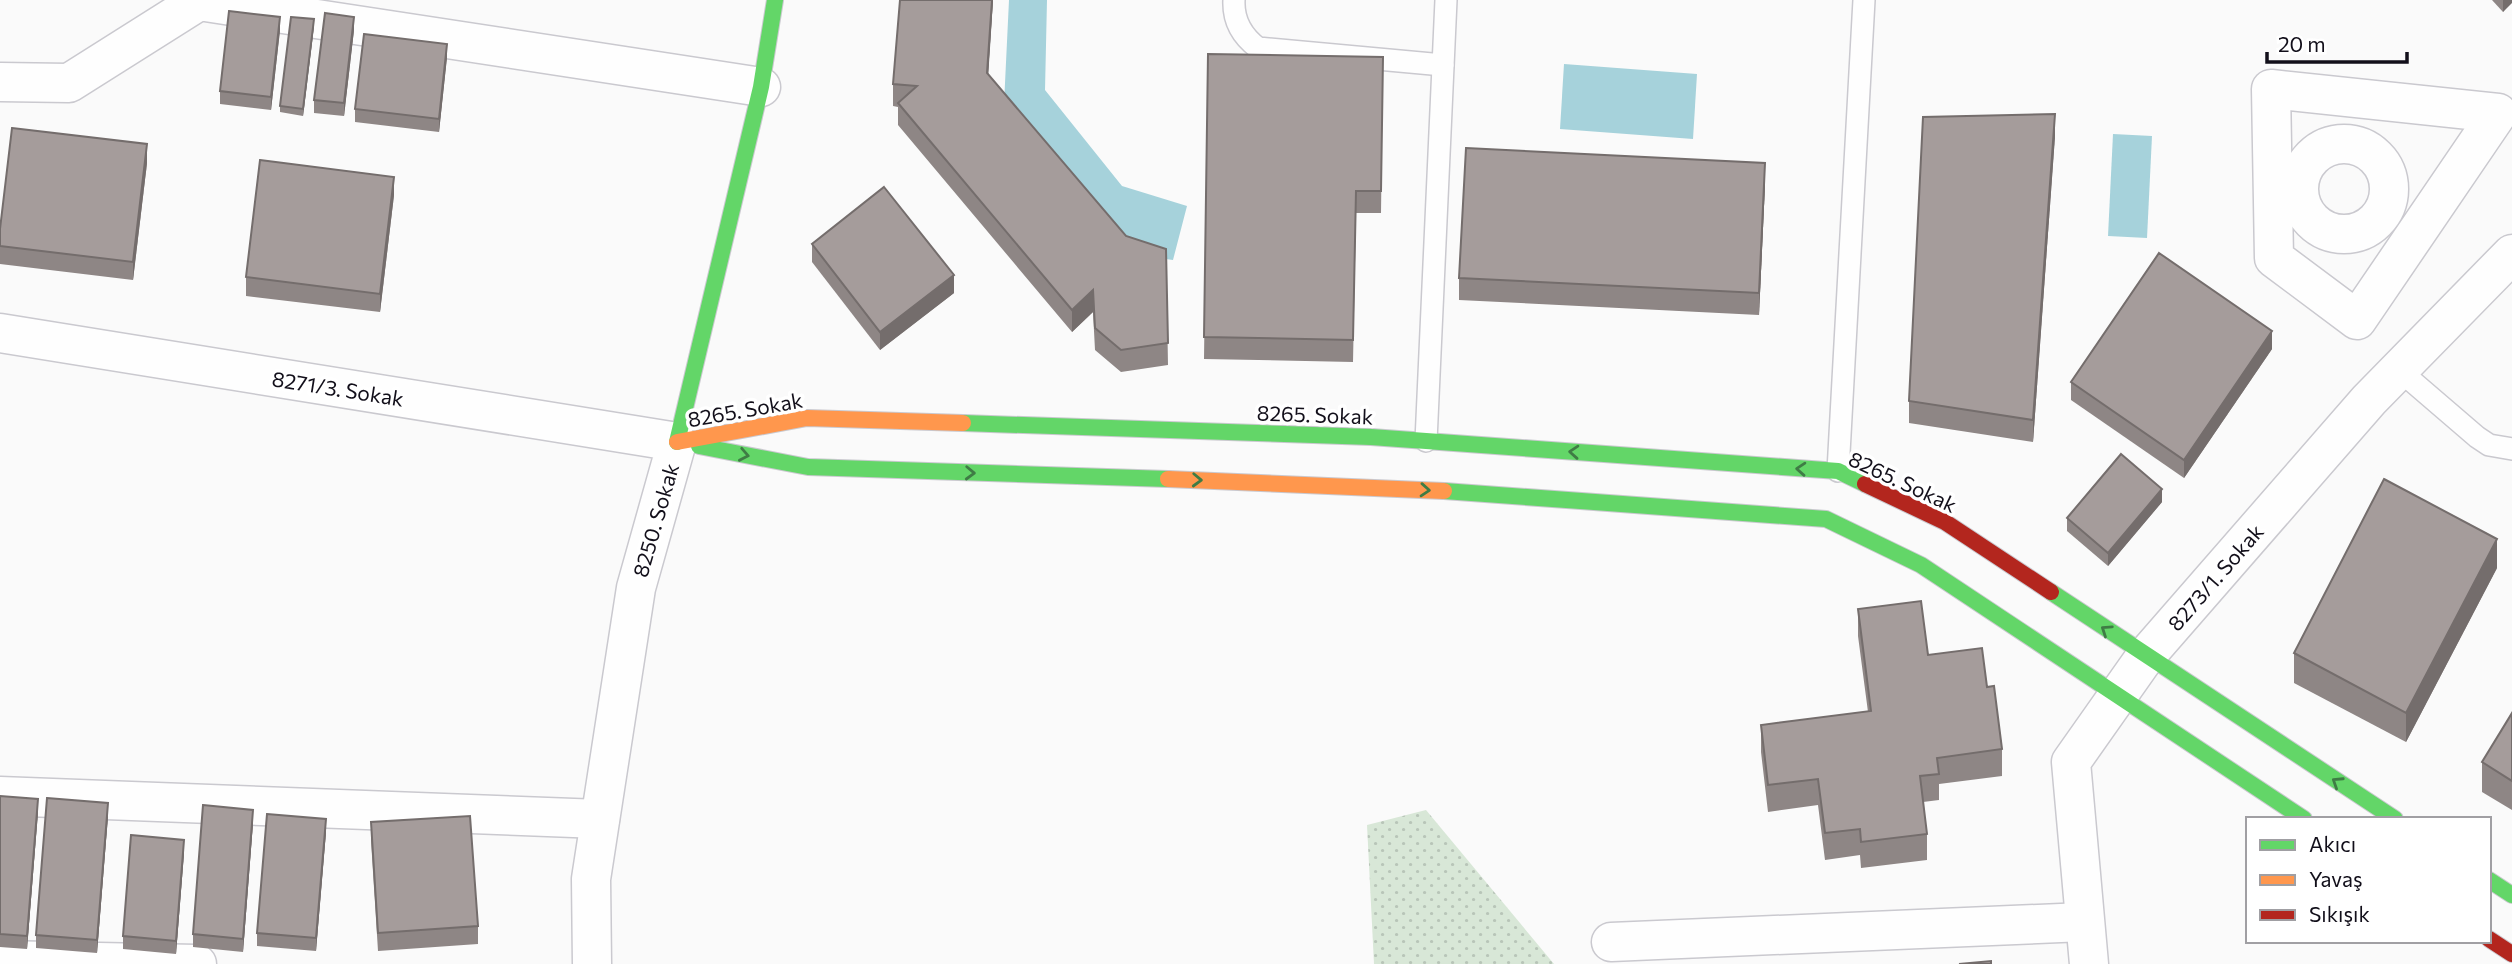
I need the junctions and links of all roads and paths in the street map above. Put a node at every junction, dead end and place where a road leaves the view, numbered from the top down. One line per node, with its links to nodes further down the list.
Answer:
1 (775, 0): 7 (street, 8250. Sokak)
2 (1234, 0): 5 (lane)
3 (1446, 0): 5 (lane)
4 (1864, 0): 21 (lane)
5 (1443, 65): 18 (lane)
6 (0, 82): 7 (street)
7 (761, 87): 19 (street, 8250. Sokak)
8 (2371, 99): 9 (street); 10 (street); 12 (street)
9 (2362, 148): 10 (street); 11 (street)
10 (2286, 182): 13 (street); 15 (street)
11 (2385, 208): 12 (street); 13 (street)
12 (2421, 227): 15 (street)
13 (2333, 232): 15 (street)
14 (2512, 254): 17 (street, 8273/1. Sokak)
15 (2315, 289)
16 (0, 333): 19 (street, 8271/3. Sokak)
17 (2399, 370): 20 (lane); 22 (street, 8273/1. Sokak)
18 (1426, 441): 19 (street, 8265. Sokak); 21 (street, 8265. Sokak, one-way to 18)
19 (677, 442): 23 (street, 8265. Sokak, one-way to 23); 27 (street, 8250. Sokak)
20 (2512, 449)
21 (1838, 471): 22 (street, 8265. Sokak, one-way to 21)
22 (2145, 657): 23 (street, 8273/1. Sokak); 26 (street, 8265. Sokak, one-way to 22)
23 (2117, 697): 25 (street, 8265. Sokak); 30 (street, 8273/1. Sokak)
24 (0, 796): 27 (street)
25 (2301, 817)
26 (2392, 817)
27 (600, 819): 36 (street, 8250. Sokak)
28 (2491, 881): 29 (street)
29 (2512, 895)
30 (2084, 922): 32 (street); 37 (street, 8273/1. Sokak)
31 (2491, 940): 33 (street)
32 (1611, 942)
33 (2512, 954)
34 (0, 960): 35 (street)
35 (197, 964)
36 (592, 964)
37 (2089, 964)

